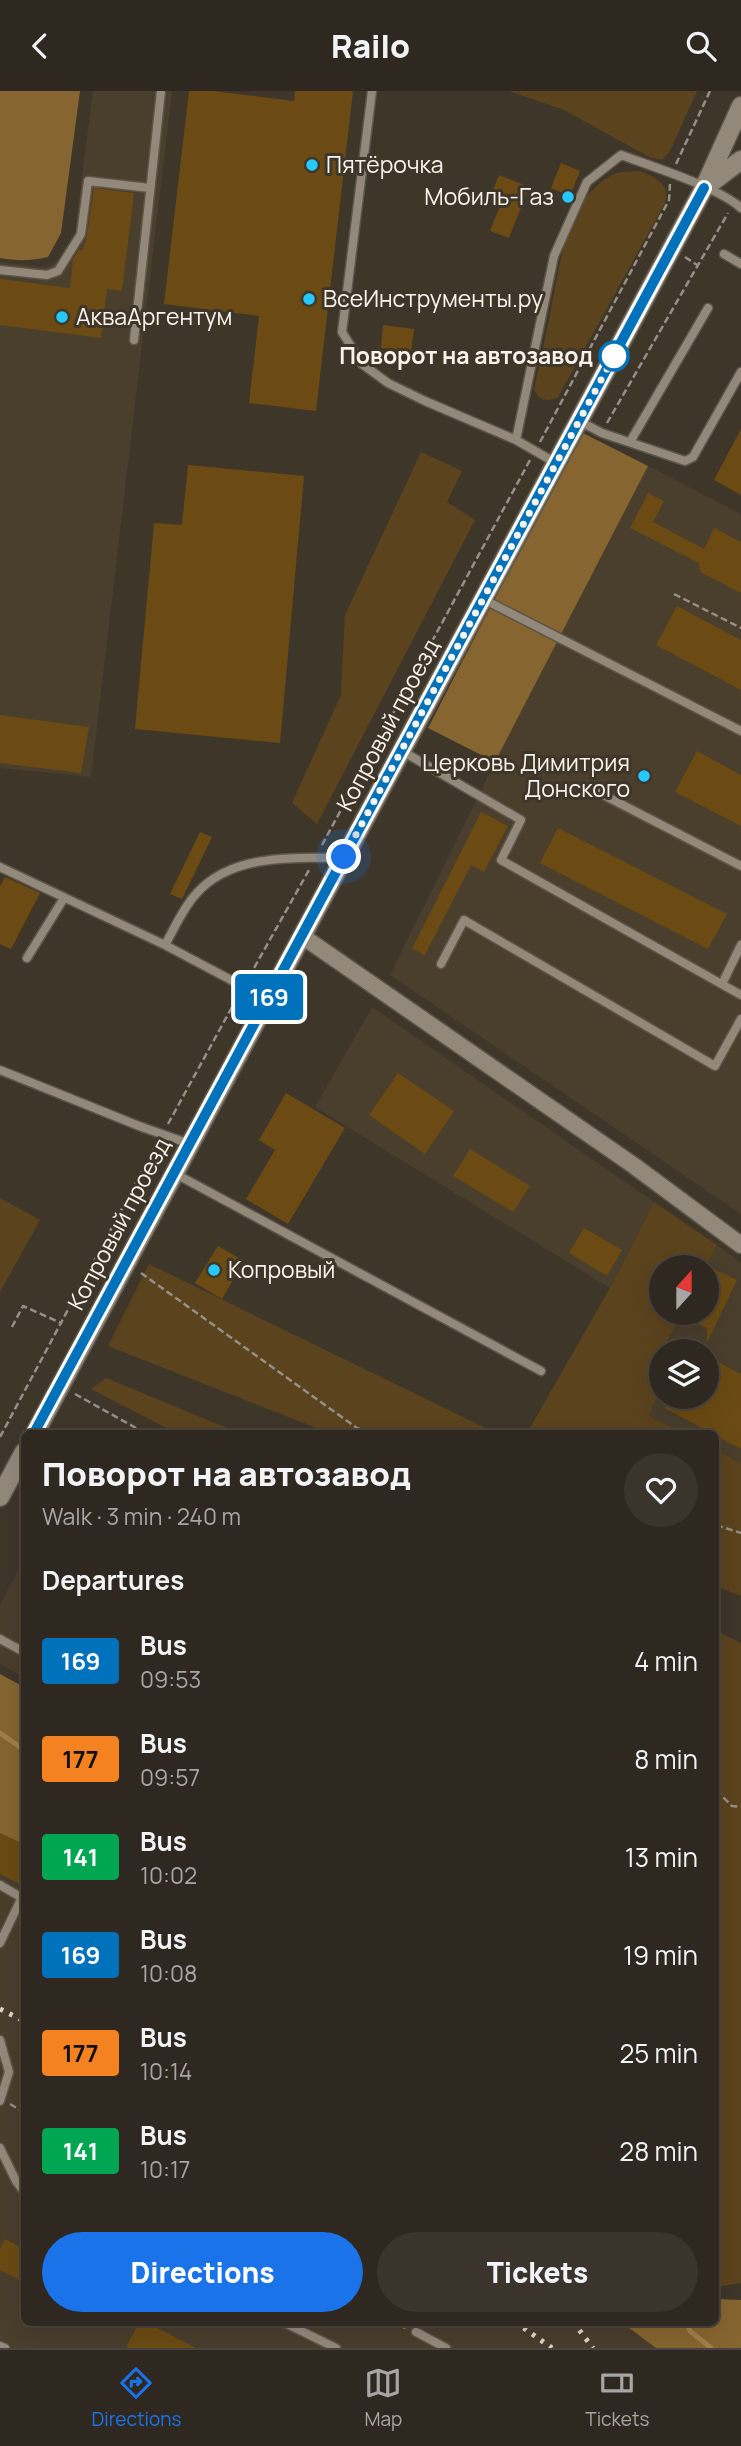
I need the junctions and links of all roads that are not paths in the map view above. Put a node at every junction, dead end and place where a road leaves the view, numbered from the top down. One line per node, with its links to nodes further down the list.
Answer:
1 (161, 91): 5 (lane)
2 (372, 91): 15 (lane)
3 (741, 106): 6 (main road, Копровый проезд)
4 (741, 160): 6 (main road)
5 (150, 188): 10 (lane); 12 (lane)
6 (704, 188): 7 (lane); 14 (main road, Копровый проезд); 15 (lane)
7 (738, 205)
8 (724, 254): 9 (lane)
9 (741, 264)
10 (0, 270)
11 (709, 308): 16 (lane)
12 (134, 340)
13 (741, 372): 16 (lane)
14 (579, 421): 16 (lane); 17 (main road, Копровый проезд)
15 (516, 440): 17 (lane)
16 (630, 442)
17 (556, 463): 18 (main road, Копровый проезд)
18 (483, 599): 19 (lane); 20 (main road, Копровый проезд)
19 (741, 731)
20 (402, 751): 22 (main road, Копровый проезд); 31 (lane)
21 (588, 787): 23 (lane)
22 (344, 857): 26 (main road, Копровый проезд); 28 (lane)
23 (741, 866)
24 (0, 867): 25 (lane)
25 (64, 898): 28 (lane); 29 (lane)
26 (302, 936): 33 (main road, Копровый проезд); 38 (street)
27 (741, 944): 31 (lane)
28 (165, 945): 33 (lane)
29 (27, 958)
30 (441, 964): 34 (lane)
31 (722, 984): 32 (lane)
32 (741, 995)
33 (268, 999): 36 (main road, Копровый проезд)
34 (741, 1019)
35 (0, 1070): 36 (lane)
36 (190, 1144): 37 (main road, Копровый проезд)
37 (174, 1174): 39 (lane); 40 (main road, Копровый проезд)
38 (741, 1245)
39 (541, 1371)
40 (36, 1430)
41 (21, 1458): 42 (main road)
42 (0, 1497)
43 (0, 1639): 44 (lane)
44 (21, 1650)
45 (0, 1885): 46 (lane)
46 (21, 1897)
47 (21, 1902): 48 (lane)
48 (0, 1943)
49 (0, 2041): 50 (lane)
50 (0, 2099)
51 (0, 2148): 52 (lane)
52 (21, 2188)
53 (291, 2326): 57 (lane)
54 (416, 2332): 58 (lane)
55 (0, 2346): 56 (lane)
56 (5, 2348)
57 (336, 2348)
58 (446, 2348)

